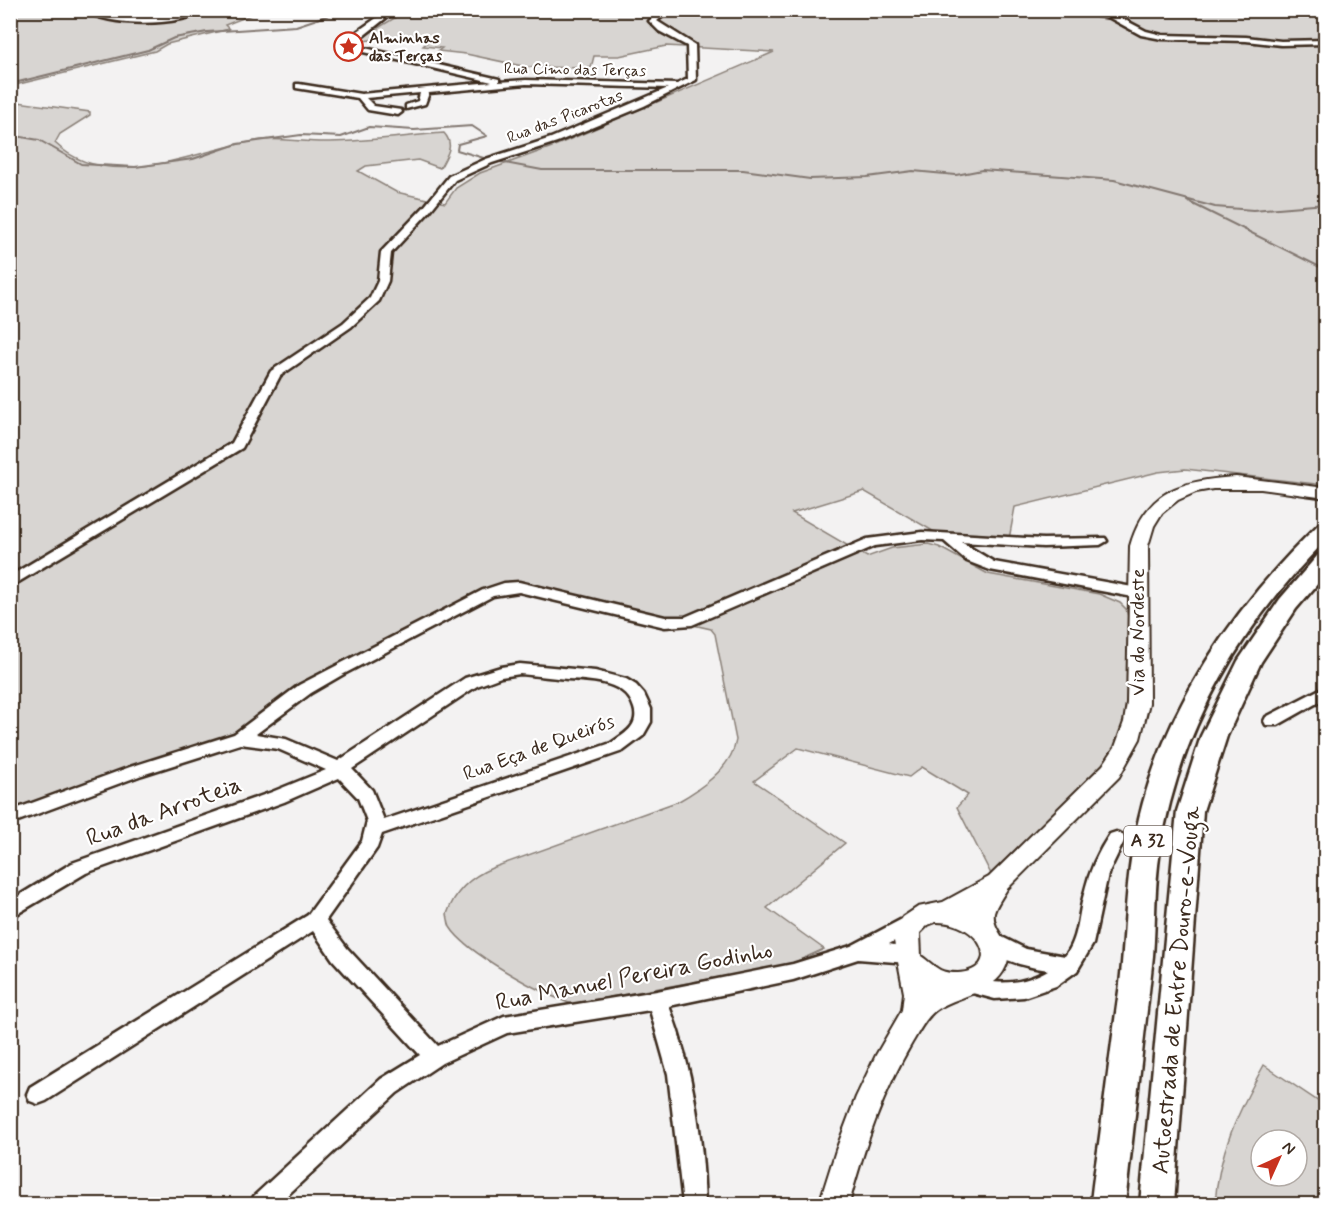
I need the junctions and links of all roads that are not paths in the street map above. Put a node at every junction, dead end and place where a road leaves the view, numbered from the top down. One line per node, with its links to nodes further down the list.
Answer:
1 (85, 10): 9 (street)
2 (130, 10): 9 (street)
3 (206, 10): 9 (street)
4 (393, 10): 11 (street)
5 (667, 10): 14 (street)
6 (1066, 10): 8 (street)
7 (1100, 10): 8 (street)
8 (1110, 16): 10 (street)
9 (104, 18)
10 (1326, 42)
11 (438, 69): 12 (street); 15 (street)
12 (505, 83): 14 (street, Rua Cimo das Terças); 16 (street, Rua Cimo das Terças)
13 (299, 86): 17 (street)
14 (681, 86): 25 (street, Rua das Picarotas)
15 (391, 92): 16 (street, Rua Cimo das Terças); 17 (street, Rua Cimo das Terças)
16 (425, 92): 18 (street)
17 (361, 96): 19 (street)
18 (409, 106)
19 (398, 112)
20 (1326, 493): 26 (main road, Via do Nordeste)
21 (1326, 528): 51 (highway, Autoestrada de Entre Douro-e-Vouga / A 32)
22 (948, 538): 23 (street); 26 (street); 29 (street)
23 (1100, 541)
24 (1326, 560): 52 (highway, Autoestrada de Entre Douro-e-Vouga / A 32)
25 (10, 583)
26 (1138, 593): 34 (main road, Via do Nordeste)
27 (1326, 691): 28 (street)
28 (1272, 721)
29 (240, 738): 30 (street); 31 (street)
30 (340, 770): 32 (street); 32 (street, Rua Eça de Queirós); 35 (street, Rua da Arroteia)
31 (10, 818)
32 (374, 830): 38 (street)
33 (1116, 839): 42 (street)
34 (998, 882): 36 (main road, Via do Nordeste); 39 (main road, Via do Nordeste)
35 (10, 911)
36 (947, 912): 37 (main road); 39 (main road)
37 (921, 918): 40 (street); 41 (main road)
38 (315, 920): 46 (street); 47 (street)
39 (987, 933): 42 (street); 43 (main road)
40 (857, 952): 41 (street); 44 (street, Rua Manuel Pereira Godinho)
41 (910, 959): 43 (main road); 45 (main road)
42 (1070, 965): 43 (street)
43 (964, 985): 45 (main road)
44 (657, 1000): 46 (street, Rua Manuel Pereira Godinho); 49 (street)
45 (908, 1023): 50 (main road)
46 (435, 1057): 48 (street, Rua Manuel Pereira Godinho)
47 (38, 1094)
48 (262, 1204)
49 (694, 1204)
50 (834, 1204)
51 (1108, 1204)
52 (1157, 1204)

